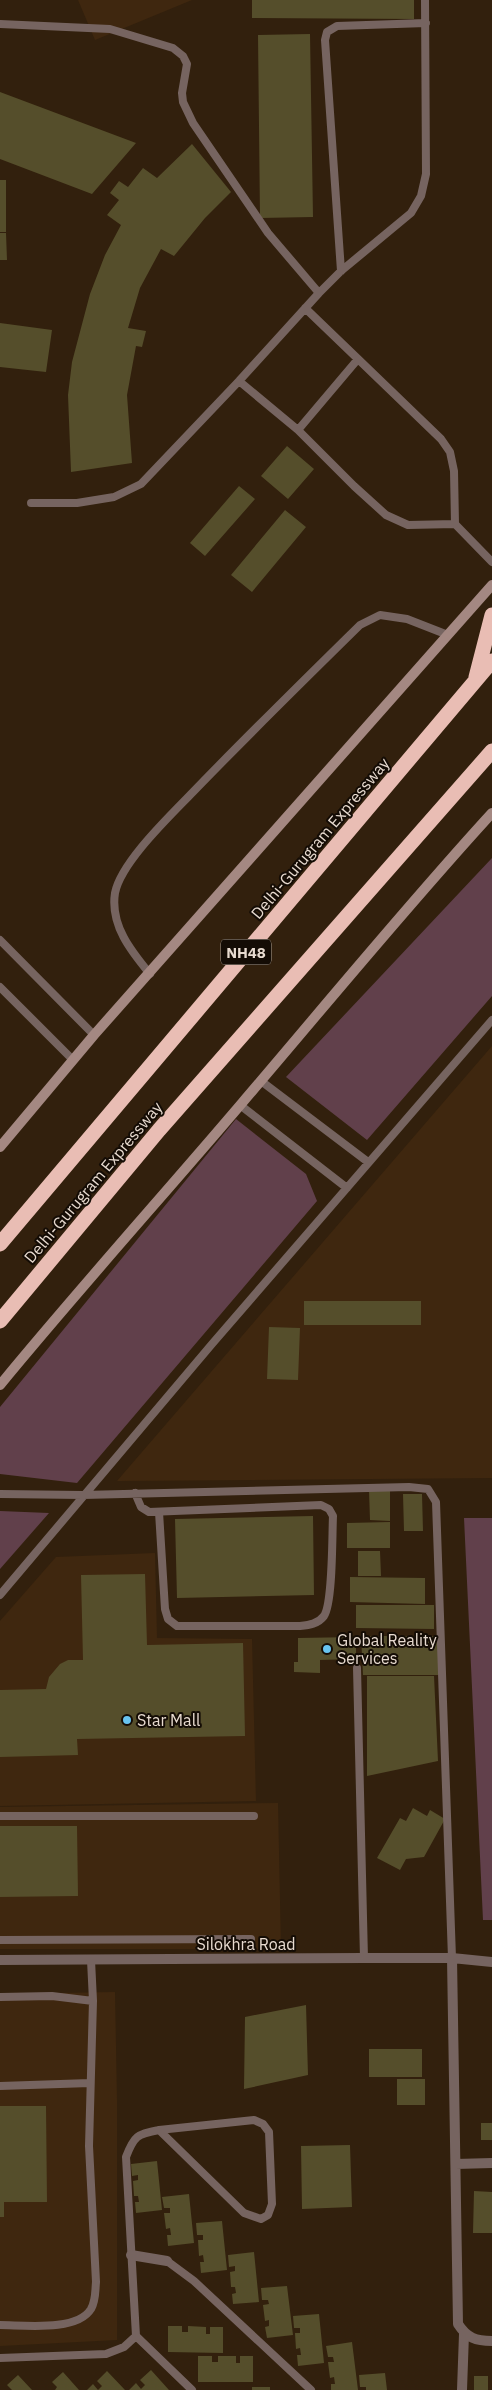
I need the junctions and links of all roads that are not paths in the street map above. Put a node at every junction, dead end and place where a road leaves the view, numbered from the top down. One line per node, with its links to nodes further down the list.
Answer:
1 (425, 0): 2 (lane)
2 (426, 23): 4 (lane); 4 (lane)
3 (0, 24): 5 (lane)
4 (340, 271): 5 (lane)
5 (318, 293): 6 (lane)
6 (305, 308): 7 (lane); 8 (lane)
7 (358, 359): 9 (lane); 11 (lane)
8 (239, 381): 9 (lane); 10 (lane)
9 (298, 430): 11 (lane)
10 (31, 504)
11 (455, 524): 12 (lane)
12 (492, 562)
13 (492, 585): 15 (main road)
14 (492, 615): 17 (highway)
15 (448, 634): 21 (main road); 21 (lane)
16 (492, 660): 17 (highway, Delhi-Gurugram Expressway / NH48)
17 (475, 681): 31 (highway, Delhi-Gurugram Expressway / NH48)
18 (492, 751): 32 (highway, Delhi-Gurugram Expressway)
19 (492, 813): 26 (main road)
20 (0, 940): 24 (lane)
21 (150, 974): 24 (main road)
22 (0, 987): 25 (lane)
23 (492, 1020): 29 (lane)
24 (94, 1035): 25 (main road)
25 (73, 1060): 28 (main road)
26 (261, 1081): 27 (main road); 29 (lane)
27 (240, 1105): 30 (lane); 33 (main road)
28 (0, 1147)
29 (368, 1162): 30 (lane)
30 (347, 1188): 36 (lane)
31 (0, 1244)
32 (0, 1322)
33 (0, 1385)
34 (135, 1493): 36 (lane); 37 (lane); 45 (lane)
35 (0, 1494): 36 (lane)
36 (83, 1495): 38 (lane)
37 (159, 1512): 37 (lane)
38 (0, 1595)
39 (358, 1668): 44 (lane)
40 (0, 1816): 41 (lane)
41 (254, 1816)
42 (250, 1939): 43 (lane)
43 (0, 1940)
44 (364, 1958): 45 (street, Silokhra Road); 47 (street, Silokhra Road)
45 (452, 1958): 48 (street, Silokhra Road); 55 (street)
46 (0, 1960): 47 (street, Silokhra Road)
47 (91, 1960): 50 (lane)
48 (492, 1962)
49 (0, 1997): 50 (lane)
50 (93, 2000): 51 (lane)
51 (90, 2084): 52 (lane); 58 (lane)
52 (0, 2086)
53 (159, 2130): 53 (lane); 56 (lane)
54 (492, 2163): 55 (street)
55 (456, 2164): 59 (street)
56 (131, 2255): 57 (street); 60 (lane)
57 (166, 2261): 64 (lane)
58 (0, 2325)
59 (464, 2334): 61 (street); 65 (street)
60 (136, 2336): 62 (lane); 63 (lane)
61 (492, 2341)
62 (0, 2358)
63 (187, 2388)
64 (311, 2390)
65 (462, 2390)

